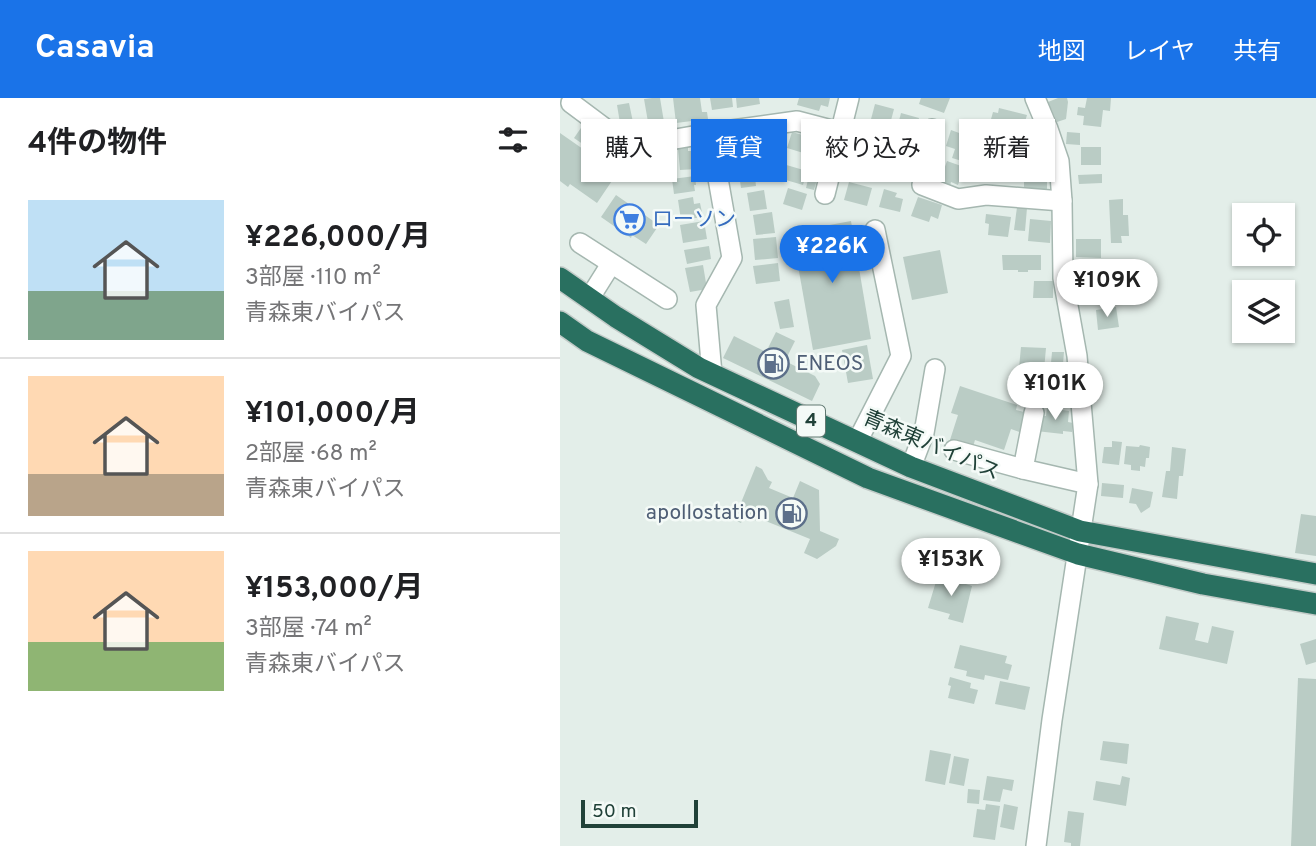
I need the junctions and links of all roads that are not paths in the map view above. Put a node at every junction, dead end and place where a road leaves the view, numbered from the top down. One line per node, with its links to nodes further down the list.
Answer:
1 (849, 98): 4 (street)
2 (1035, 98): 10 (street)
3 (568, 104): 5 (street)
4 (843, 119)
5 (691, 136)
6 (719, 182): 19 (street)
7 (828, 182): 9 (street)
8 (923, 182): 10 (street)
9 (825, 194)
10 (1062, 201): 25 (street)
11 (875, 230): 21 (street)
12 (579, 243): 13 (street)
13 (611, 264): 15 (street); 16 (street)
14 (560, 278): 15 (highway, 青森東バイパス / 4)
15 (589, 299): 19 (highway, 青森東バイパス / 4)
16 (667, 299)
17 (560, 322): 27 (highway, 4)
18 (935, 369): 23 (street)
19 (712, 374): 21 (highway, 青森東バイパス / 4)
20 (1034, 413): 24 (street)
21 (857, 442): 23 (highway, 青森東バイパス / 4)
22 (954, 450): 24 (street)
23 (911, 467): 26 (highway, 青森東バイパス / 4)
24 (1023, 469): 25 (street)
25 (1088, 484): 26 (street)
26 (1080, 531): 27 (street); 28 (highway, 青森東バイパス / 4)
27 (1078, 554): 29 (highway, 4); 30 (street)
28 (1316, 575)
29 (1316, 604)
30 (1036, 846)

